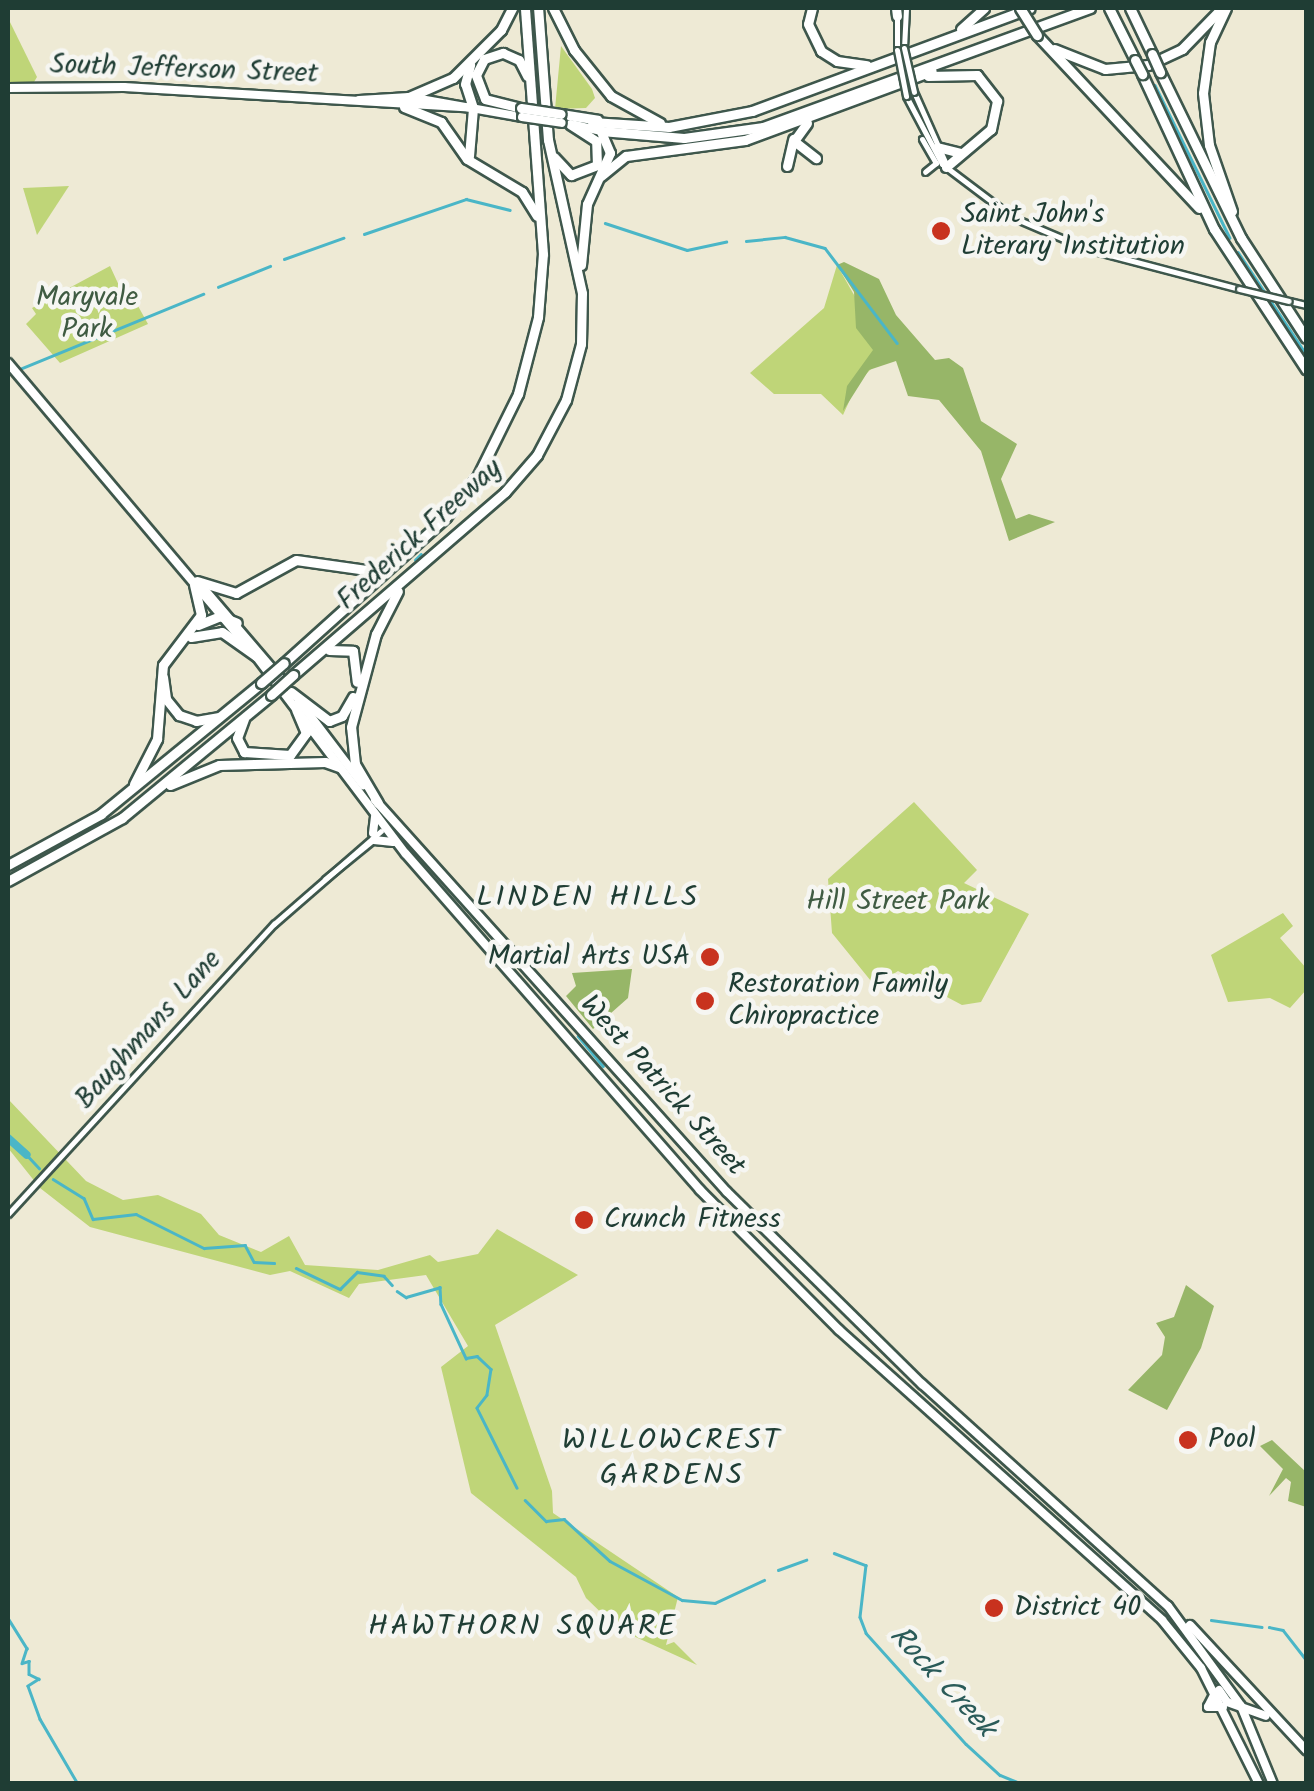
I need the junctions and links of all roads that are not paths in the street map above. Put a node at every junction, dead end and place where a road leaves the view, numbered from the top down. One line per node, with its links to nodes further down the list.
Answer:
1 (512, 8): 18 (highway)
2 (524, 8): 23 (highway, Frederick Freeway)
3 (538, 8): 38 (highway, Frederick Freeway)
4 (553, 8): 32 (highway)
5 (812, 8): 19 (highway)
6 (906, 8): 24 (main road, bridge)
7 (984, 8): 17 (highway)
8 (1020, 8): 16 (highway, bridge)
9 (1030, 8): 17 (highway)
10 (1090, 8): 15 (highway)
11 (1109, 8): 49 (highway, bridge)
12 (1130, 8): 50 (highway, bridge)
13 (1224, 8): 16 (highway); 50 (highway)
14 (897, 10): 24 (main road, bridge)
15 (1008, 37): 20 (highway); 36 (highway)
16 (1041, 38): 49 (highway)
17 (932, 44): 19 (highway)
18 (471, 62): 26 (highway); 27 (highway)
19 (875, 65): 33 (highway)
20 (916, 79): 28 (highway); 41 (highway)
21 (8, 88): 22 (main road, South Jefferson Street)
22 (153, 89): 25 (main road); 26 (main road, South Jefferson Street)
23 (532, 93): 29 (highway); 48 (highway, Frederick Freeway)
24 (910, 94): 35 (main road); 39 (main road)
25 (154, 101)
26 (406, 102): 27 (main road, South Jefferson Street); 43 (highway)
27 (473, 108): 29 (main road, South Jefferson Street); 43 (highway)
28 (830, 110): 37 (highway); 40 (highway)
29 (521, 112): 30 (highway, bridge)
30 (564, 120): 31 (main road); 32 (highway); 34 (main road); 38 (highway)
31 (592, 122): 33 (highway); 34 (highway)
32 (660, 123): 33 (highway)
33 (694, 123)
34 (601, 131): 36 (highway); 47 (highway)
35 (921, 131): 45 (main road); 46 (main road)
36 (631, 135): 40 (highway)
37 (794, 135): 42 (highway); 44 (highway)
38 (548, 140): 51 (highway, Frederick Freeway)
39 (938, 146): 41 (highway); 45 (main road)
40 (710, 147): 47 (highway)
41 (963, 153): 45 (highway)
42 (816, 158)
43 (471, 163): 48 (highway)
44 (786, 166)
45 (946, 166): 52 (main road, bridge)
46 (925, 172)
47 (600, 176): 51 (highway)
48 (542, 228): 57 (highway, Frederick Freeway)
49 (1214, 229): 55 (highway)
50 (1249, 250): 53 (highway)
51 (582, 293): 56 (highway, Frederick Freeway)
52 (1306, 305)
53 (1306, 338)
54 (8, 363): 58 (main road, West Patrick Street)
55 (1306, 369)
56 (435, 555): 62 (highway, Frederick Freeway); 69 (highway)
57 (402, 560): 58 (highway); 65 (highway, Frederick Freeway, bridge)
58 (193, 581): 59 (main road, West Patrick Street); 60 (main road, West Patrick Street); 61 (highway)
59 (223, 618): 60 (highway); 61 (highway); 63 (main road, West Patrick Street)
60 (237, 623): 64 (main road, West Patrick Street)
61 (196, 627): 70 (highway)
62 (317, 655): 64 (highway); 66 (highway, Frederick Freeway, bridge)
63 (256, 656): 65 (highway); 67 (main road, West Patrick Street)
64 (292, 692): 69 (main road, West Patrick Street)
65 (241, 700): 70 (highway, Frederick Freeway)
66 (252, 709): 67 (highway); 71 (highway, Frederick Freeway)
67 (296, 710): 68 (main road, West Patrick Street)
68 (339, 767): 69 (main road, West Patrick Street); 71 (highway)
69 (375, 807): 72 (main road, West Patrick Street); 72 (main road)
70 (101, 814): 74 (highway, Frederick Freeway)
71 (122, 818): 75 (highway, Frederick Freeway)
72 (381, 831): 73 (main road, West Patrick Street); 73 (main road); 76 (main road, Baughmans Lane); 77 (main road, West Patrick Street)
73 (399, 846): 78 (main road, West Patrick Street)
74 (8, 865)
75 (8, 881)
76 (8, 1214)
77 (1168, 1606): 79 (main road, West Patrick Street); 82 (main road)
78 (1202, 1668): 79 (main road); 80 (main road, West Patrick Street)
79 (1242, 1706): 81 (main road, West Patrick Street); 82 (main road)
80 (1230, 1718): 81 (main road); 84 (main road, West Patrick Street)
81 (1251, 1728): 85 (main road, West Patrick Street)
82 (1288, 1733): 83 (main road)
83 (1306, 1750)
84 (1260, 1784)
85 (1273, 1784)

